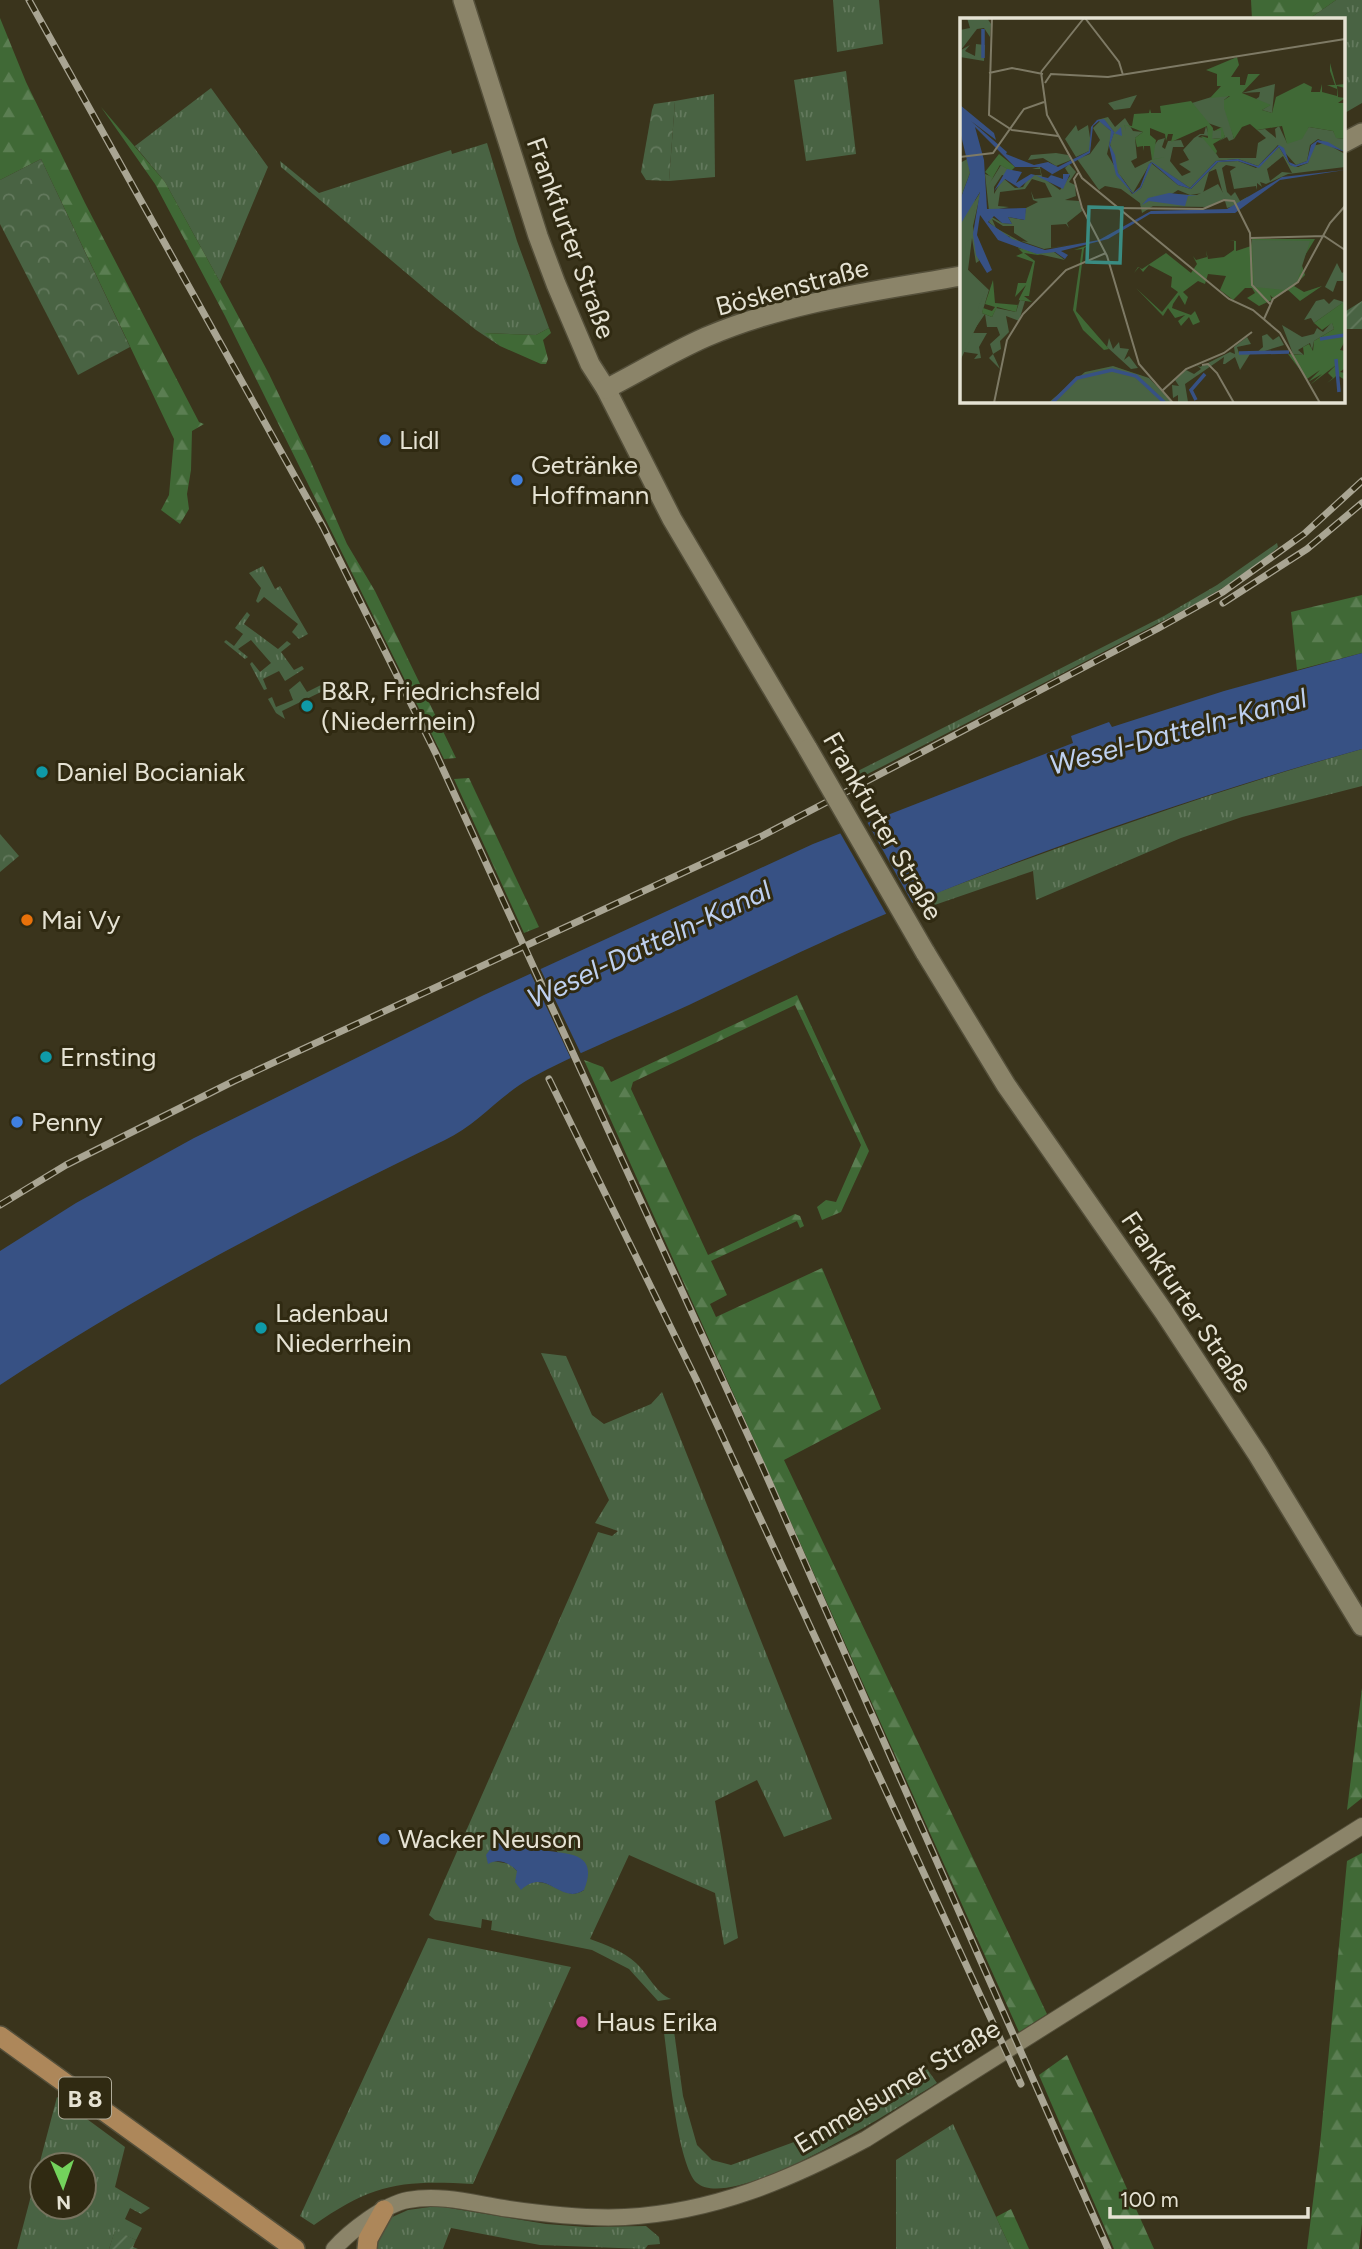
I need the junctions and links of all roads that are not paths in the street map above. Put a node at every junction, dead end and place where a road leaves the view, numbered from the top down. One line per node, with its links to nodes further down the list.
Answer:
1 (463, 0): 5 (main road, Frankfurter Straße)
2 (1362, 133): 3 (main road)
3 (1344, 142)
4 (960, 275): 5 (main road, Böskenstraße)
5 (606, 389): 6 (main road, Frankfurter Straße, bridge)
6 (1362, 1626)
7 (1362, 1826): 9 (street, Emmelsumer Straße)
8 (0, 2036): 10 (main road, B 8)
9 (384, 2210): 11 (street, Emmelsumer Straße); 12 (main road)
10 (295, 2249)
11 (334, 2249)
12 (367, 2249)

